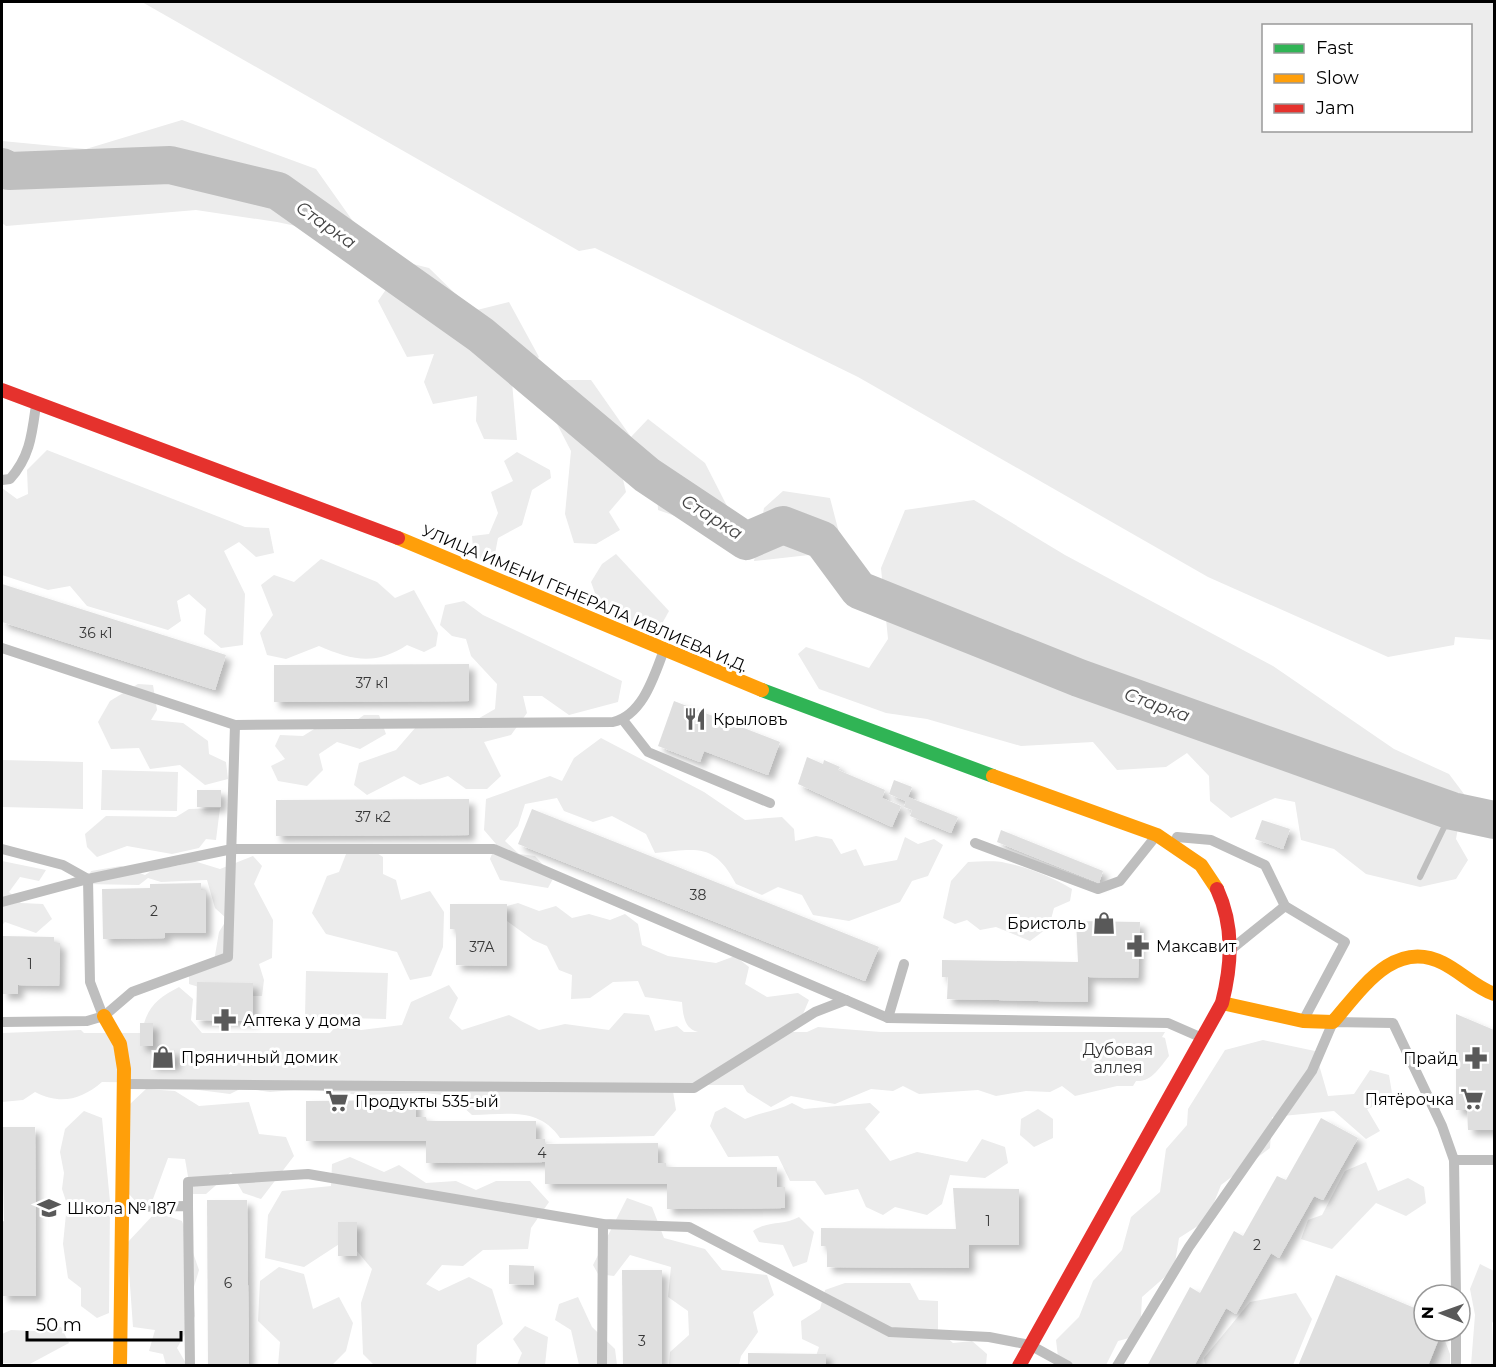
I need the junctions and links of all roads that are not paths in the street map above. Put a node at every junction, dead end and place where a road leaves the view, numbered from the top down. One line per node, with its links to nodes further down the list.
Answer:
1 (2, 390): 2 (street, УЛИЦА ИМЕНИ ГЕНЕРАЛА ИВЛИЕВА И.Д.)
2 (36, 404): 3 (lane); 5 (street, УЛИЦА ИМЕНИ ГЕНЕРАЛА ИВЛИЕВА И.Д.)
3 (2, 480)
4 (2, 648): 7 (lane)
5 (665, 649): 6 (lane); 9 (street, УЛИЦА ИМЕНИ ГЕНЕРАЛА ИВЛИЕВА И.Д.)
6 (622, 720): 7 (lane); 8 (lane)
7 (235, 725): 12 (lane)
8 (771, 803)
9 (1157, 835): 10 (lane); 15 (lane); 16 (street, УЛИЦА ИМЕНИ ГЕНЕРАЛА ИВЛИЕВА И.Д.)
10 (975, 843)
11 (2, 849): 13 (lane)
12 (232, 849): 13 (lane); 19 (lane); 21 (lane)
13 (88, 879): 14 (lane); 21 (lane)
14 (2, 902)
15 (1285, 906): 16 (lane); 23 (lane)
16 (1232, 948): 20 (street, УЛИЦА ИМЕНИ ГЕНЕРАЛА ИВЛИЕВА И.Д.)
17 (904, 964): 22 (lane)
18 (1494, 994): 25 (street)
19 (846, 1000): 22 (lane); 27 (lane)
20 (1222, 1004): 23 (street); 26 (street, УЛИЦА ИМЕНИ ГЕНЕРАЛА ИВЛИЕВА И.Д.)
21 (104, 1016): 24 (lane); 27 (street)
22 (888, 1018): 26 (lane)
23 (1303, 1021): 25 (street)
24 (2, 1022)
25 (1334, 1022): 28 (lane); 41 (lane)
26 (1203, 1038): 35 (street, УЛИЦА ИМЕНИ ГЕНЕРАЛА ИВЛИЕВА И.Д.)
27 (123, 1084): 31 (street)
28 (1454, 1160): 29 (lane); 33 (lane)
29 (1494, 1161)
30 (188, 1206): 31 (lane); 32 (lane); 37 (lane)
31 (122, 1207): 36 (street)
32 (603, 1224): 35 (lane); 38 (lane)
33 (1456, 1283)
34 (1456, 1343): 42 (lane)
35 (1030, 1346): 39 (street, УЛИЦА ИМЕНИ ГЕНЕРАЛА ИВЛИЕВА И.Д.); 40 (lane)
36 (120, 1365)
37 (190, 1365)
38 (602, 1365)
39 (1019, 1365)
40 (1068, 1365)
41 (1117, 1365)
42 (1456, 1365)

